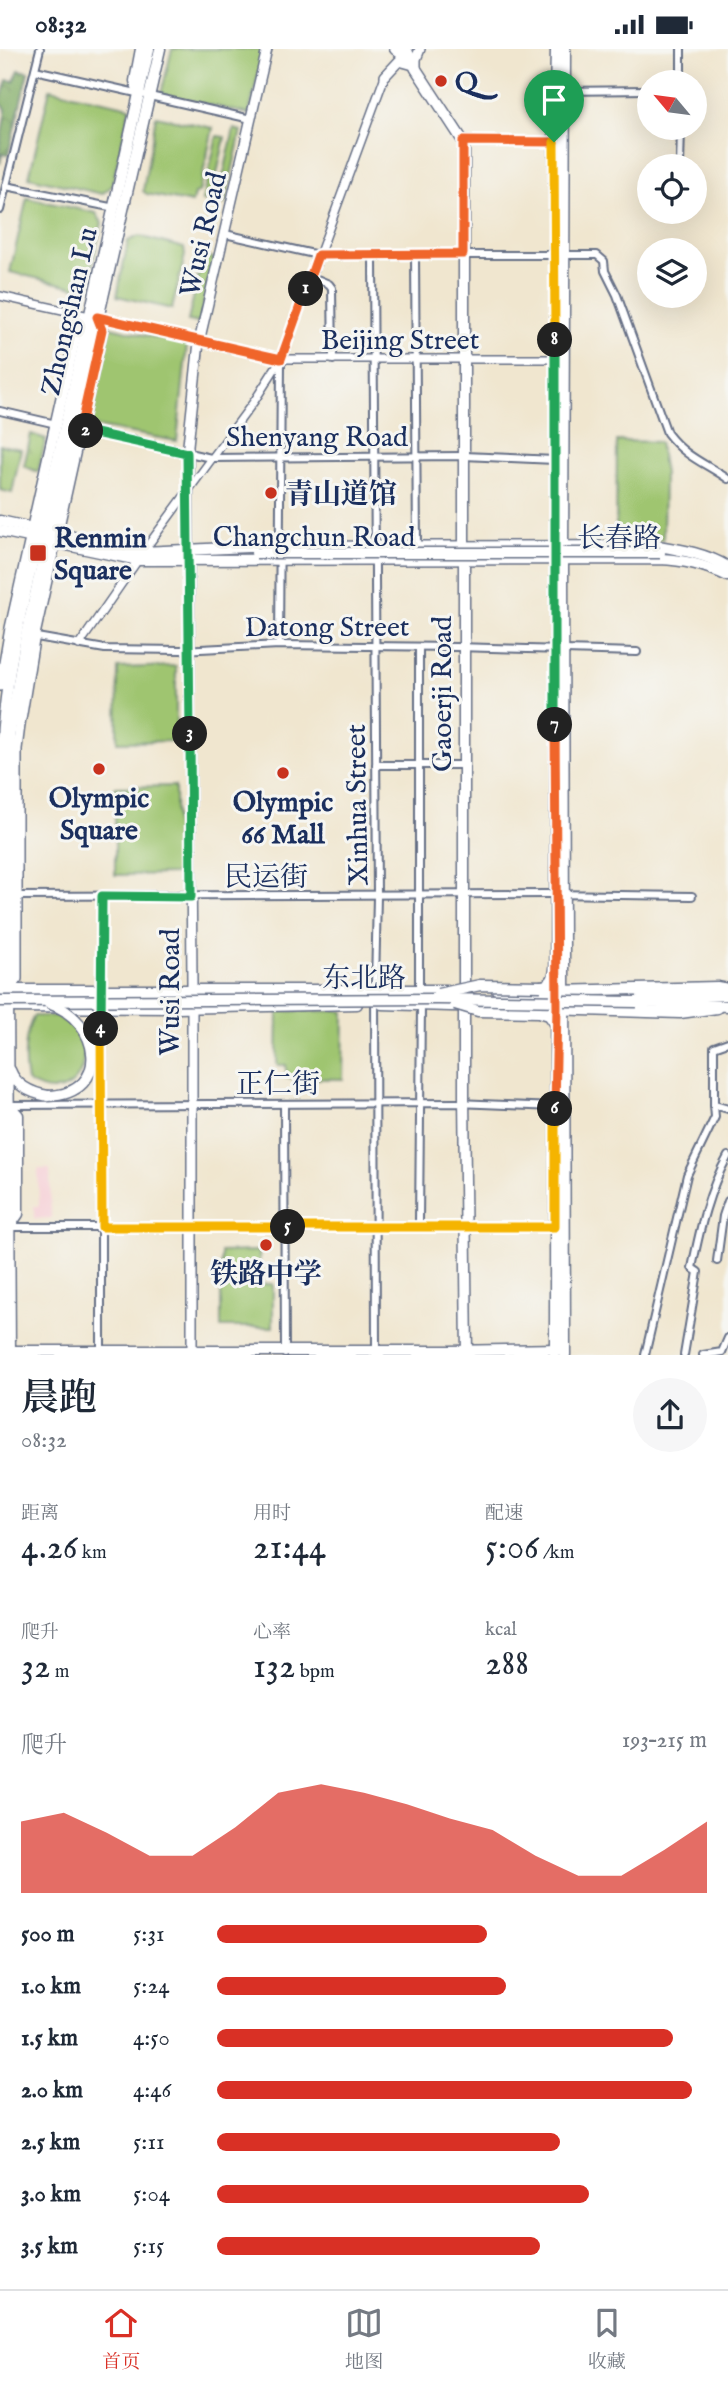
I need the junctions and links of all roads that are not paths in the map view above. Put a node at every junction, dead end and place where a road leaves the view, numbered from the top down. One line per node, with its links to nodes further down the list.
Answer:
1 (40, 49): 14 (street)
2 (141, 49): 19 (main road)
3 (149, 49): 19 (main road)
4 (160, 49): 19 (main road)
5 (166, 49): 19 (main road)
6 (267, 49): 20 (main road, Wusi Road)
7 (394, 49): 13 (main road); 16 (main road)
8 (409, 49): 13 (main road)
9 (421, 49): 13 (main road)
10 (556, 49): 18 (main road)
11 (565, 49): 18 (main road)
12 (681, 49): 15 (street)
13 (416, 69): 16 (main road); 21 (main road)
14 (35, 70): 19 (street); 23 (street)
15 (681, 70)
16 (385, 76): 29 (street)
17 (637, 90): 18 (street)
18 (561, 91): 22 (main road); 31 (main road)
19 (144, 94): 20 (street); 24 (main road, Zhongshan Lu); 34 (main road, Zhongshan Lu)
20 (251, 119): 26 (main road, Wusi Road)
21 (463, 141): 22 (street); 28 (main road, Gaoerji Road)
22 (554, 142): 31 (main road)
23 (5, 186): 24 (street); 25 (street)
24 (115, 208): 34 (main road, Zhongshan Lu)
25 (0, 210)
26 (225, 234): 29 (street); 37 (main road, Wusi Road)
27 (415, 254): 28 (street); 30 (street); 42 (street)
28 (463, 254): 31 (street); 43 (main road, Gaoerji Road)
29 (318, 255): 30 (street); 32 (street)
30 (373, 255): 41 (street, Xinhua Street)
31 (560, 256): 39 (main road); 53 (street); 58 (main road)
32 (310, 276): 38 (street); 40 (street)
33 (0, 296): 34 (street, Beijing Street)
34 (90, 312): 35 (street, Beijing Street); 36 (main road); 45 (main road, Zhongshan Lu); 45 (main road)
35 (109, 320): 36 (street); 37 (street, Beijing Street)
36 (102, 330): 45 (main road)
37 (199, 342): 38 (street, Beijing Street); 46 (main road, Wusi Road)
38 (281, 359): 40 (street, Beijing Street); 48 (street); 50 (street)
39 (555, 359): 43 (street, Beijing Street); 52 (main road)
40 (333, 360): 41 (street, Beijing Street)
41 (373, 360): 42 (street, Beijing Street); 51 (street, Xinhua Street)
42 (415, 360): 43 (street, Beijing Street); 49 (street)
43 (464, 361): 47 (main road, Gaoerji Road)
44 (0, 411): 45 (street, Shenyang Road)
45 (68, 427): 46 (street, Shenyang Road); 57 (main road); 57 (main road, Zhongshan Lu)
46 (187, 453): 50 (street, Shenyang Road); 54 (main road, Wusi Road)
47 (464, 456): 49 (street, Shenyang Road); 52 (street, Shenyang Road); 63 (main road, Gaoerji Road)
48 (282, 457): 50 (street, Shenyang Road); 51 (street, Shenyang Road); 59 (street)
49 (416, 457): 51 (street, Shenyang Road); 60 (street)
50 (211, 458): 54 (street)
51 (374, 458): 62 (street, Xinhua Street)
52 (555, 460): 58 (main road)
53 (728, 479)
54 (188, 488): 65 (main road, Wusi Road); 66 (street)
55 (0, 521): 57 (main road, Changchun Road)
56 (0, 531): 57 (main road, Changchun Road)
57 (45, 538): 61 (main road); 66 (main road, Changchun Road); 70 (main road)
58 (559, 547): 63 (main road, Changchun Road); 68 (main road); 69 (main road, Changchun Road)
59 (279, 548): 62 (main road, Changchun Road); 64 (main road, Changchun Road); 67 (street)
60 (417, 548): 62 (main road, Changchun Road); 63 (main road, Changchun Road)
61 (28, 549): 79 (main road)
62 (374, 553): 63 (main road, Changchun Road); 67 (main road, Changchun Road); 73 (street, Xinhua Street)
63 (464, 553): 68 (main road, 长春路); 74 (main road, Gaoerji Road)
64 (229, 554): 65 (main road, Changchun Road); 67 (main road, Changchun Road); 69 (main road, bridge)
65 (188, 555): 66 (main road, Changchun Road); 76 (main road, Wusi Road)
66 (140, 556): 71 (street)
67 (279, 559): 72 (street)
68 (559, 559): 69 (main road, 长春路); 77 (main road)
69 (728, 572)
70 (26, 635): 71 (street, Datong Street); 80 (main road); 81 (main road)
71 (79, 645): 76 (street, Datong Street)
72 (279, 645): 73 (street, Datong Street); 76 (street, Datong Street)
73 (375, 647): 75 (street, Datong Street); 82 (street, Xinhua Street)
74 (464, 647): 75 (street, Datong Street); 77 (street, Datong Street); 84 (main road, Gaoerji Road)
75 (419, 648): 83 (street)
76 (190, 649): 92 (main road, Wusi Road)
77 (559, 649): 78 (street, Datong Street); 87 (main road)
78 (637, 652)
79 (0, 686)
80 (21, 717): 81 (main road); 88 (main road)
81 (3, 738): 85 (main road); 88 (main road)
82 (376, 765): 83 (street); 93 (street, Xinhua Street)
83 (419, 765): 84 (street); 90 (street)
84 (464, 765): 86 (main road, Gaoerji Road)
85 (0, 775): 104 (main road)
86 (464, 895): 87 (street, 民运街); 90 (street, 民运街); 95 (main road, Gaoerji Road)
87 (560, 895): 91 (street, 民运街); 94 (main road); 101 (main road)
88 (13, 896): 89 (street, 民运街); 104 (main road)
89 (102, 896): 92 (street, 民运街); 97 (street)
90 (419, 896): 93 (street, 民运街); 98 (street)
91 (691, 896)
92 (191, 897): 93 (street, 民运街); 99 (main road, Wusi Road)
93 (377, 897): 100 (street, Xinhua Street)
94 (556, 961): 101 (main road); 103 (main road, bridge)
95 (464, 989): 98 (main road, 东北路); 101 (main road, 东北路); 109 (main road, Gaoerji Road)
96 (728, 989): 101 (main road, 东北路)
97 (101, 990): 99 (main road, 东北路); 104 (main road, 东北路); 111 (street)
98 (419, 990): 100 (main road, 东北路)
99 (192, 991): 100 (main road, 东北路); 112 (main road, Wusi Road)
100 (375, 991): 107 (street, Xinhua Street)
101 (560, 991): 113 (main road)
102 (728, 995): 105 (main road, 东北路)
103 (438, 997): 104 (main road, 东北路, bridge); 105 (main road, 东北路, bridge); 106 (main road, 东北路, bridge); 114 (main road, bridge)
104 (2, 998): 106 (main road, 东北路, bridge); 111 (main road, 东北路); 116 (main road); 123 (main road)
105 (637, 999): 110 (main road, 东北路)
106 (41, 1001): 116 (main road, bridge)
107 (375, 1004): 108 (main road, 东北路); 112 (main road, 东北路); 122 (street, Xinhua Street)
108 (421, 1005): 109 (main road, 东北路); 117 (street)
109 (464, 1006): 113 (main road, 东北路); 118 (main road, Gaoerji Road)
110 (728, 1006): 113 (main road, 东北路)
111 (101, 1007): 112 (main road, 东北路); 119 (street)
112 (192, 1007): 120 (main road, Wusi Road)
113 (561, 1008): 114 (main road); 137 (main road)
114 (557, 1026): 125 (main road)
115 (728, 1042): 124 (street)
116 (9, 1066): 123 (main road)
117 (420, 1103): 118 (street, 正仁街); 122 (street, 正仁街); 130 (street)
118 (464, 1103): 125 (street, 正仁街); 136 (main road, Gaoerji Road)
119 (102, 1104): 120 (street, 正仁街); 123 (street, 正仁街); 132 (street)
120 (193, 1104): 121 (street, 正仁街); 133 (main road, Wusi Road)
121 (284, 1104): 122 (street, 正仁街); 134 (street)
122 (375, 1104): 135 (street, Xinhua Street)
123 (4, 1105): 129 (main road); 131 (main road)
124 (714, 1105): 126 (street); 147 (street)
125 (555, 1107): 137 (main road)
126 (728, 1109)
127 (728, 1156): 148 (street)
128 (728, 1201): 138 (street)
129 (4, 1206): 131 (main road)
130 (419, 1223)
131 (3, 1226): 132 (street); 141 (main road)
132 (102, 1227): 133 (street); 140 (street)
133 (193, 1227): 134 (street); 144 (main road, Wusi Road)
134 (285, 1227): 135 (street); 145 (street)
135 (376, 1227): 136 (street); 146 (street, Xinhua Street)
136 (466, 1227): 137 (street); 142 (main road, Gaoerji Road)
137 (562, 1227): 143 (main road)
138 (717, 1261)
139 (728, 1338): 149 (street)
140 (102, 1351): 141 (main road); 144 (main road)
141 (5, 1352)
142 (466, 1352): 143 (main road); 146 (main road)
143 (560, 1352)
144 (192, 1353): 145 (main road)
145 (285, 1353): 146 (main road)
146 (376, 1353)
147 (645, 1355)
148 (684, 1355)
149 (703, 1355)

